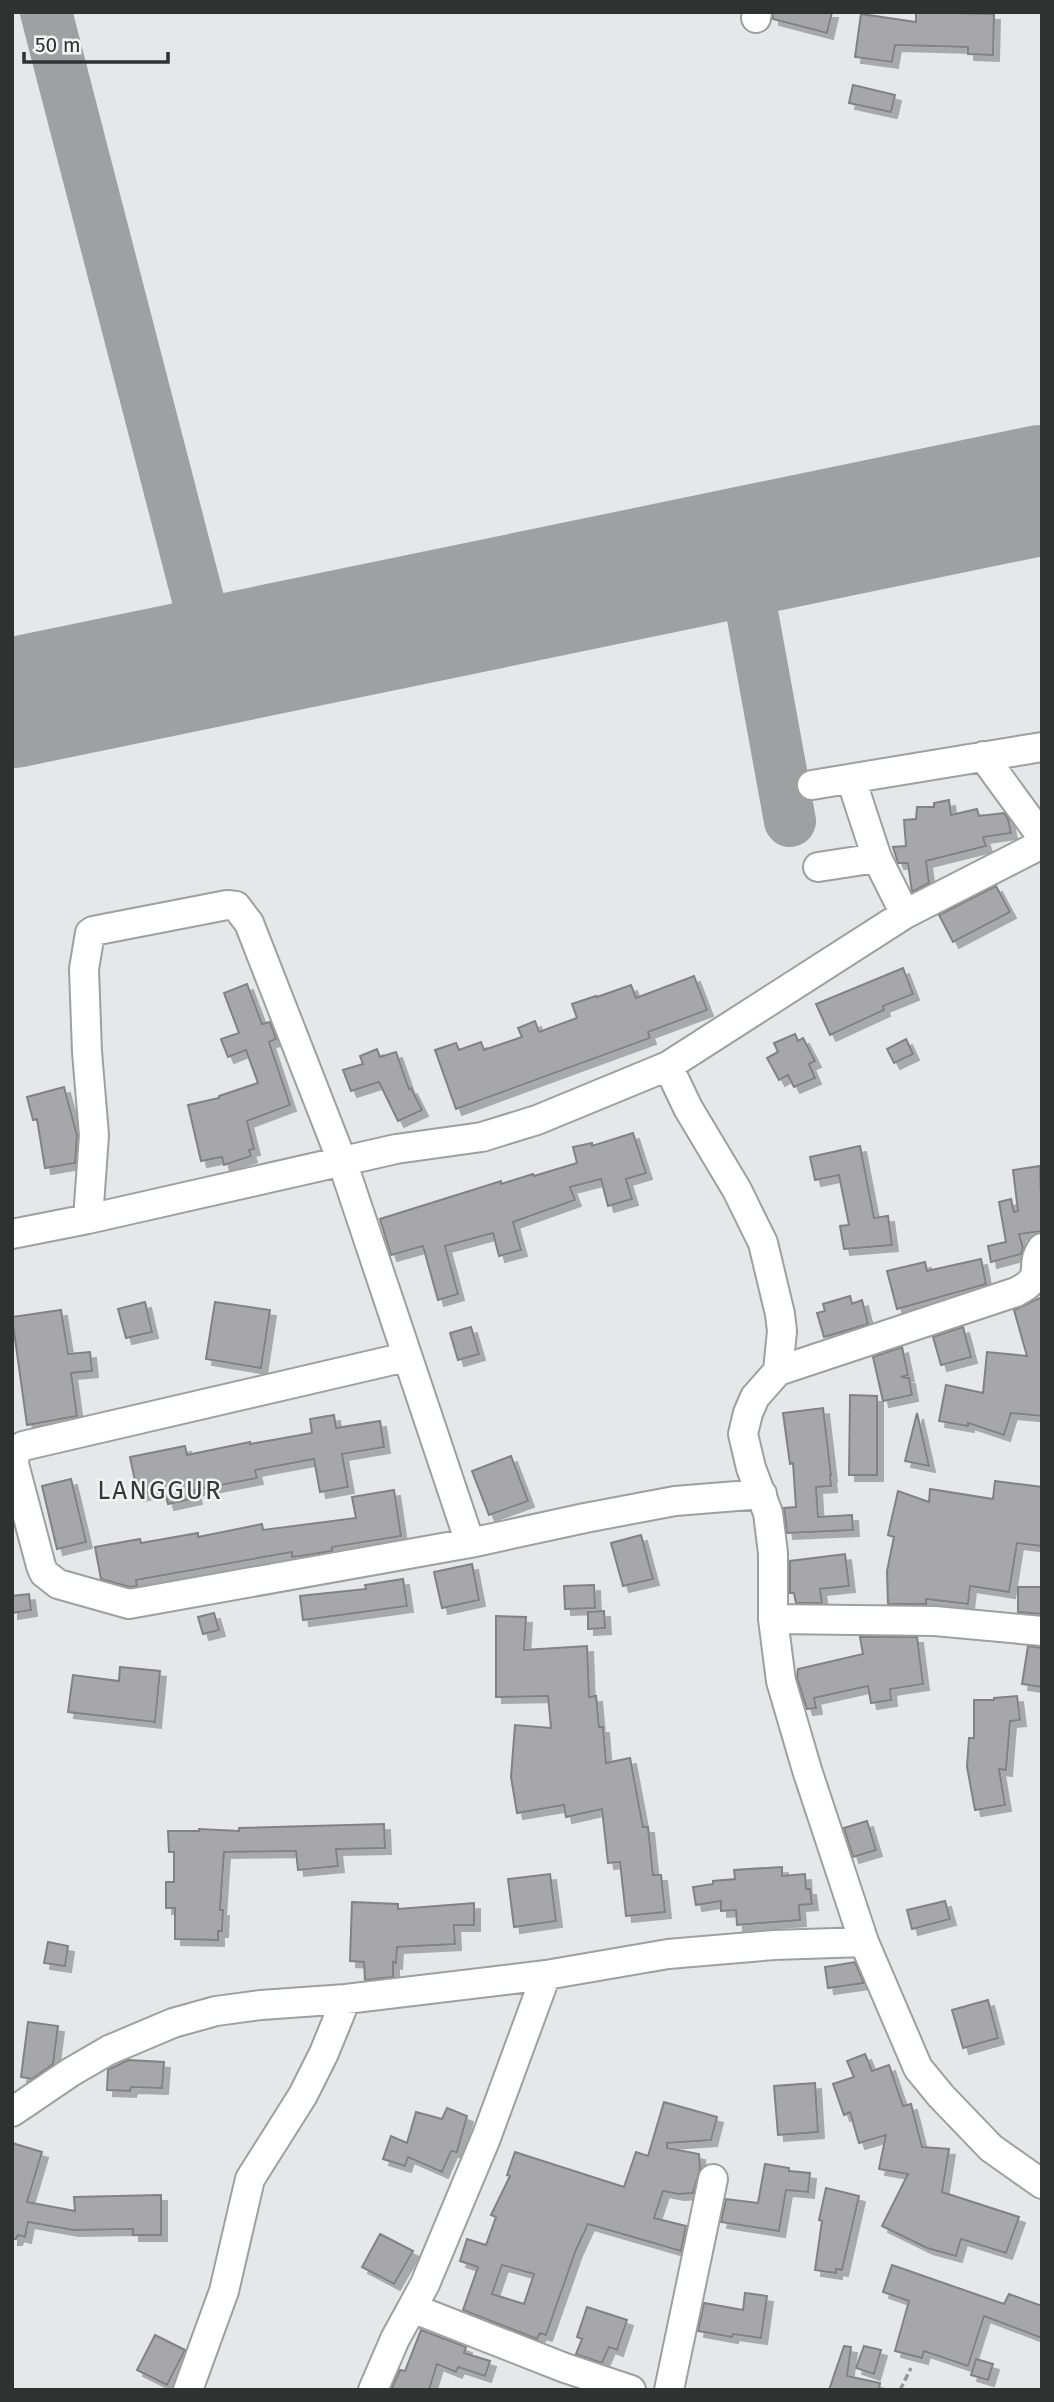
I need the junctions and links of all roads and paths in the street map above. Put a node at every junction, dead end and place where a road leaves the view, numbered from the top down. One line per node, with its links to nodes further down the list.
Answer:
1 (1042, 747): 2 (street)
2 (983, 756): 3 (street); 5 (street)
3 (851, 779): 4 (street); 7 (street)
4 (812, 785)
5 (1042, 837)
6 (1042, 844): 9 (street)
7 (877, 858): 8 (street); 9 (street)
8 (818, 867)
9 (905, 914): 10 (street)
10 (668, 1066): 11 (street); 16 (street)
11 (342, 1161): 12 (street); 12 (street); 15 (street)
12 (88, 1219): 13 (street)
13 (12, 1234)
14 (1042, 1248): 16 (street)
15 (406, 1357): 18 (street); 19 (street)
16 (778, 1371): 17 (street)
17 (762, 1494): 19 (street); 20 (street)
18 (20, 1525): 19 (street)
19 (470, 1544)
20 (773, 1619): 21 (street); 22 (street)
21 (1042, 1631)
22 (864, 1942): 23 (street); 27 (street)
23 (546, 1975): 24 (street); 28 (street)
24 (346, 1999): 25 (street); 30 (street)
25 (12, 2112)
26 (713, 2179): 33 (street)
27 (1042, 2184)
28 (412, 2308): 31 (street); 32 (street)
29 (911, 2368): 34 (path)
30 (188, 2390)
31 (373, 2390)
32 (631, 2390)
33 (669, 2390)
34 (900, 2390)

